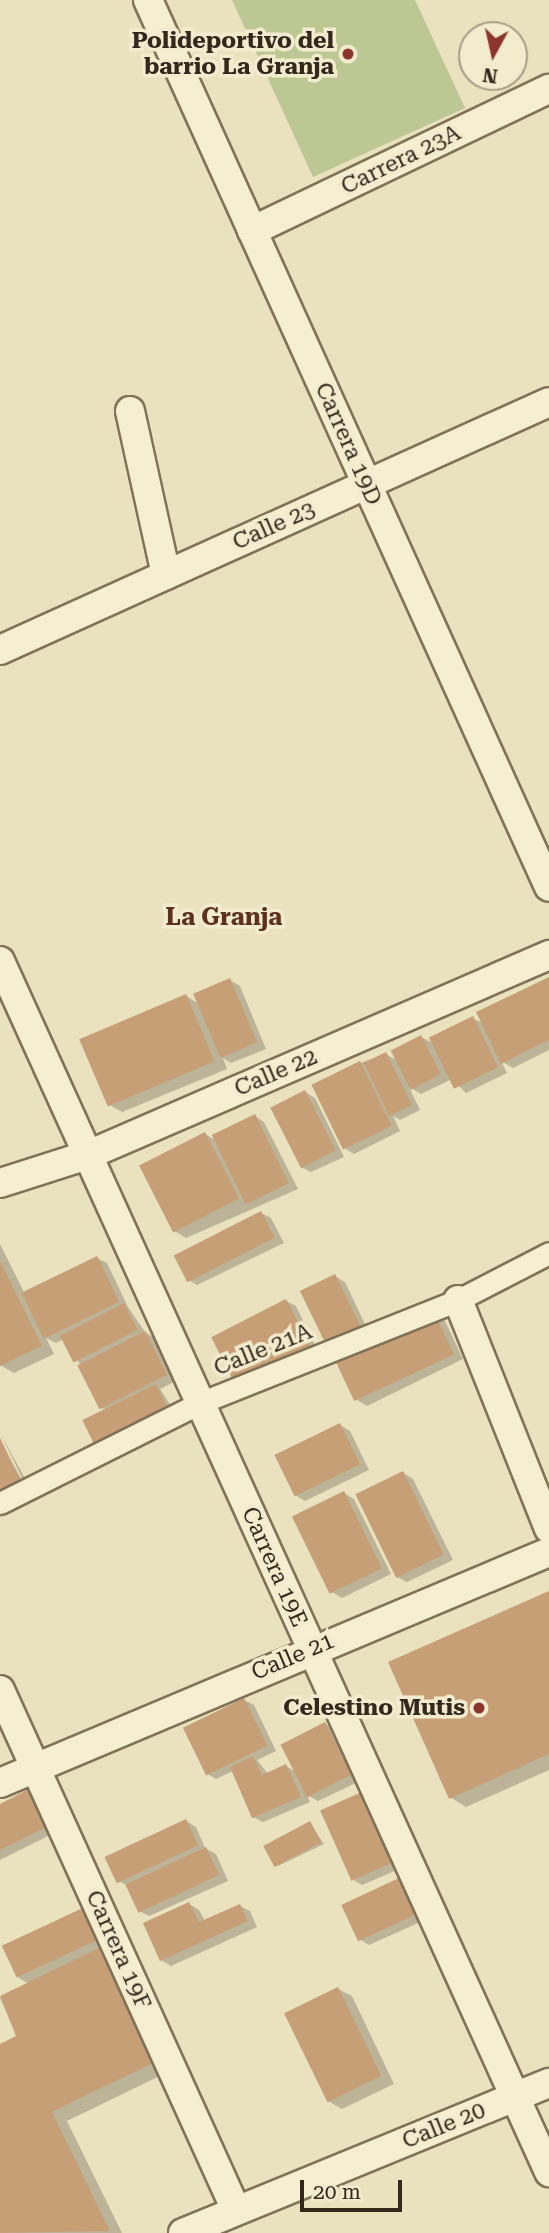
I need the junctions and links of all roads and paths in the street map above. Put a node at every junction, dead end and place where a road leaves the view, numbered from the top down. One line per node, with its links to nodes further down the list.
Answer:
1 (148, 0): 3 (street, Carrera 19D)
2 (549, 89): 3 (street, Carrera 23A)
3 (252, 231): 6 (street, Carrera 19D)
4 (549, 402): 6 (street, Calle 23)
5 (130, 411): 7 (street)
6 (366, 484): 7 (street, Calle 23); 9 (street, Carrera 19D)
7 (166, 575): 8 (street, Calle 23)
8 (0, 650)
9 (549, 887)
10 (549, 954): 12 (street, Calle 22)
11 (0, 961): 12 (street, Carrera 19E)
12 (88, 1155): 13 (street, Calle 22); 16 (street, Carrera 19E)
13 (0, 1182)
14 (549, 1253): 15 (street, Calle 21A)
15 (458, 1300): 16 (street, Calle 21A); 18 (street)
16 (202, 1402): 17 (street, Calle 21A); 20 (street, Carrera 19E)
17 (0, 1503)
18 (549, 1528)
19 (549, 1552): 20 (street, Calle 21)
20 (310, 1649): 22 (street, Calle 21); 25 (street, Carrera 19E)
21 (0, 1690): 22 (street, Carrera 19F)
22 (35, 1769): 23 (street, Calle 21); 27 (street, Carrera 19F)
23 (0, 1783)
24 (549, 2083): 25 (street, Calle 20)
25 (515, 2097): 26 (street, Carrera 19E); 27 (street, Calle 20)
26 (549, 2172)
27 (236, 2210): 28 (street, Calle 20)
28 (183, 2233)

